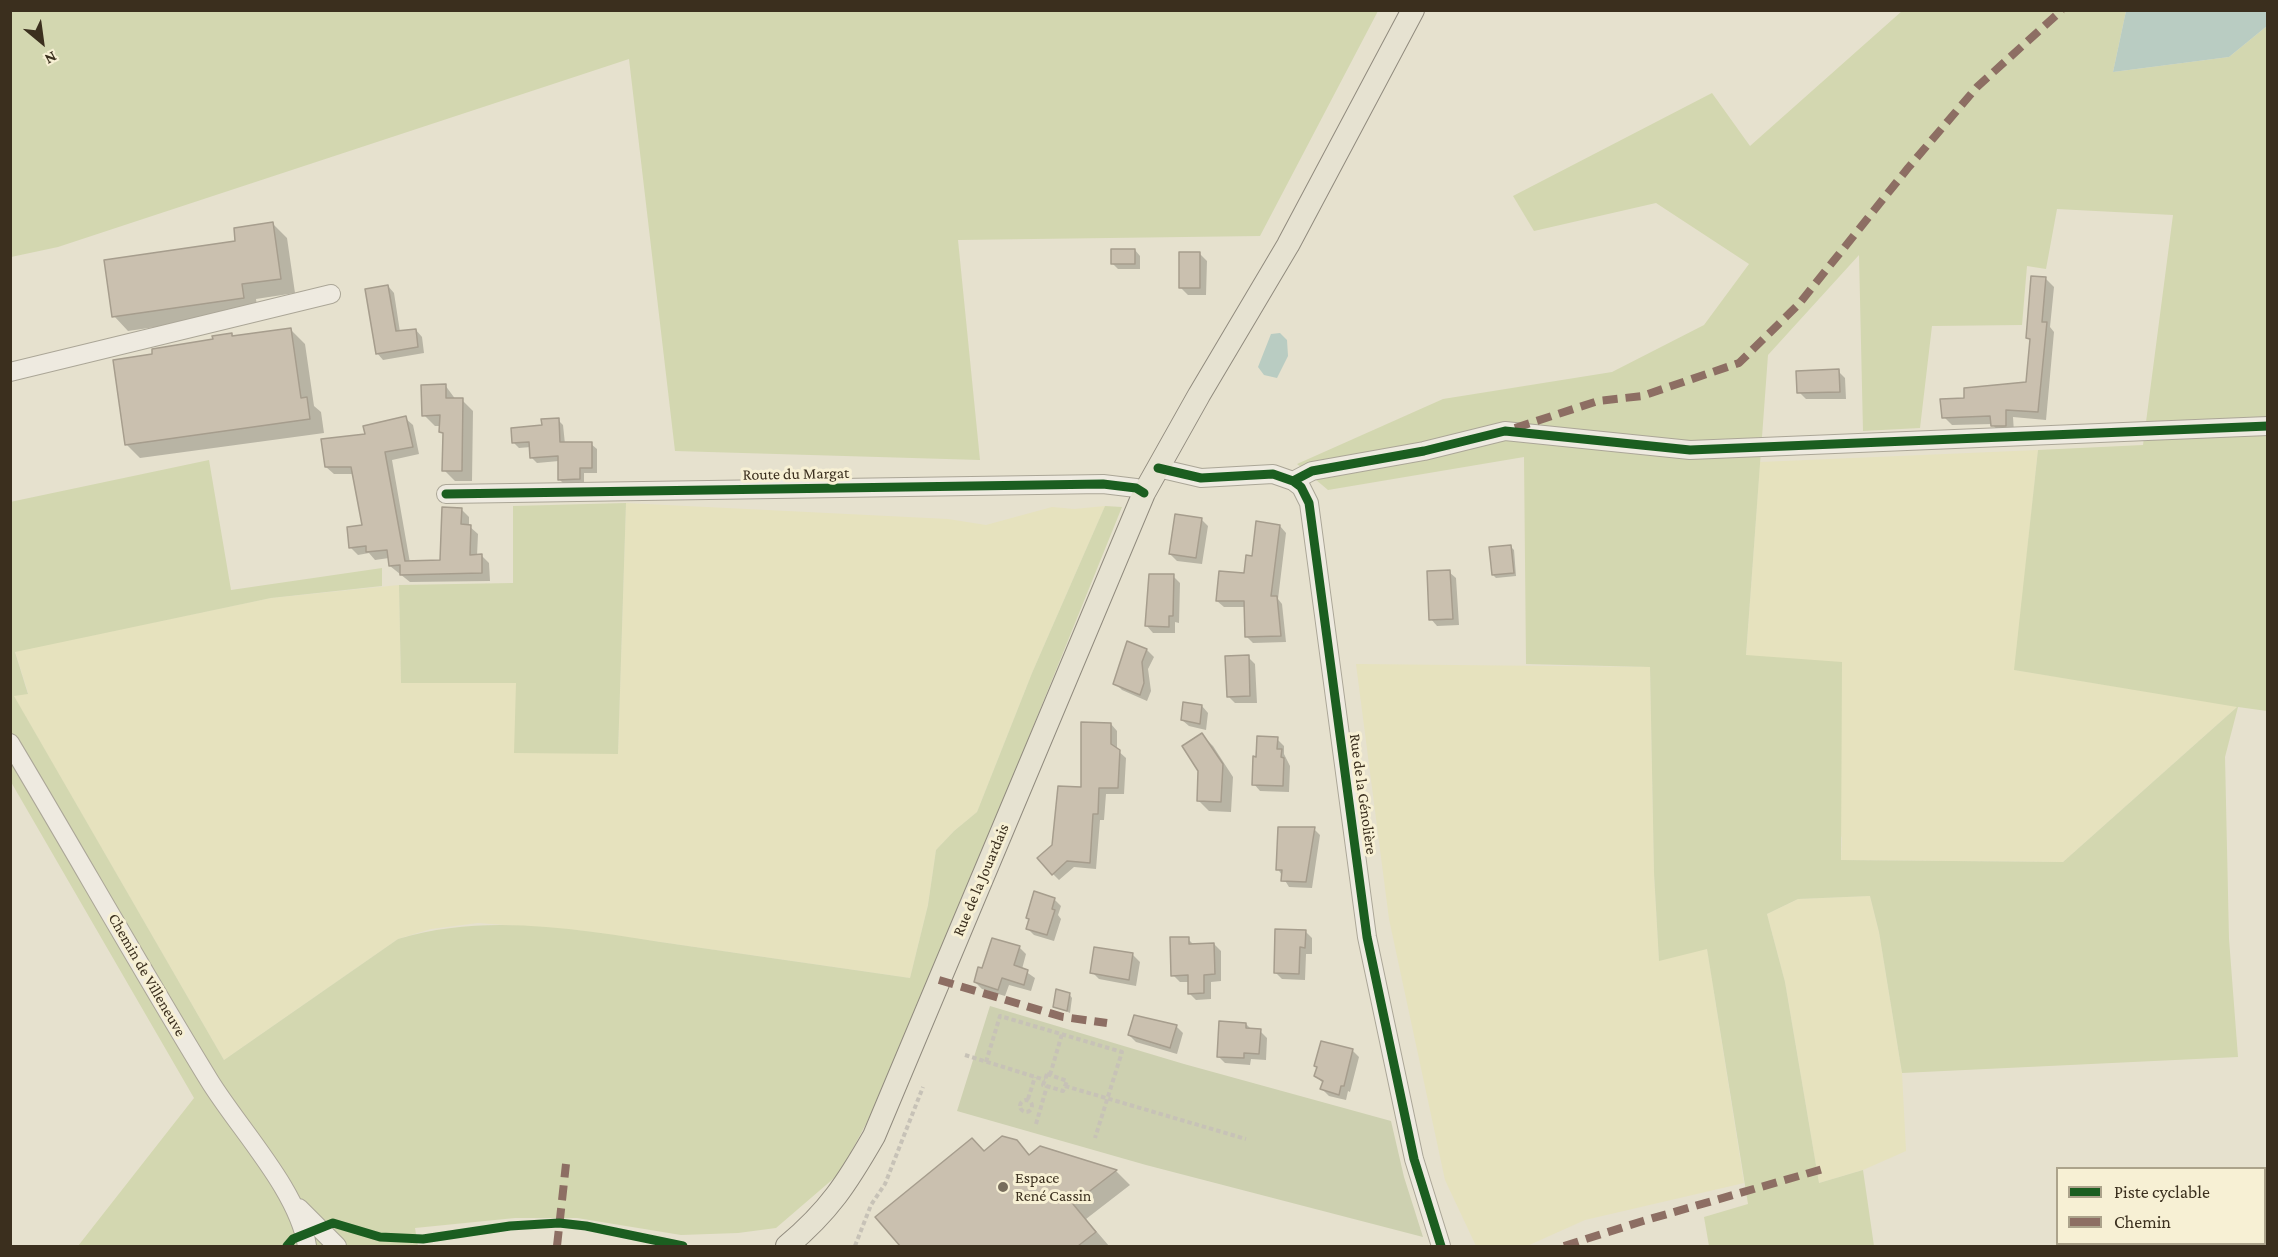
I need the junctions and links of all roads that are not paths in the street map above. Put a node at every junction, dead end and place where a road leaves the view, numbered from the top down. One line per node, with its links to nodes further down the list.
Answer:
1 (1413, 10): 5 (main road, Rue de la Jouardais)
2 (331, 294): 3 (street)
3 (10, 372)
4 (2268, 426): 6 (street)
5 (1158, 468): 6 (street); 7 (main road, Rue de la Jouardais)
6 (1293, 481): 14 (street, Rue de la Génolière)
7 (1144, 493): 8 (street, Route du Margat); 13 (main road, Rue de la Jouardais)
8 (446, 494)
9 (10, 743): 10 (street, Chemin de Villeneuve)
10 (291, 1201): 11 (street, Chemin de Villeneuve); 12 (street, Chemin de Villeneuve)
11 (307, 1246)
12 (337, 1246)
13 (787, 1246)
14 (1441, 1246)

